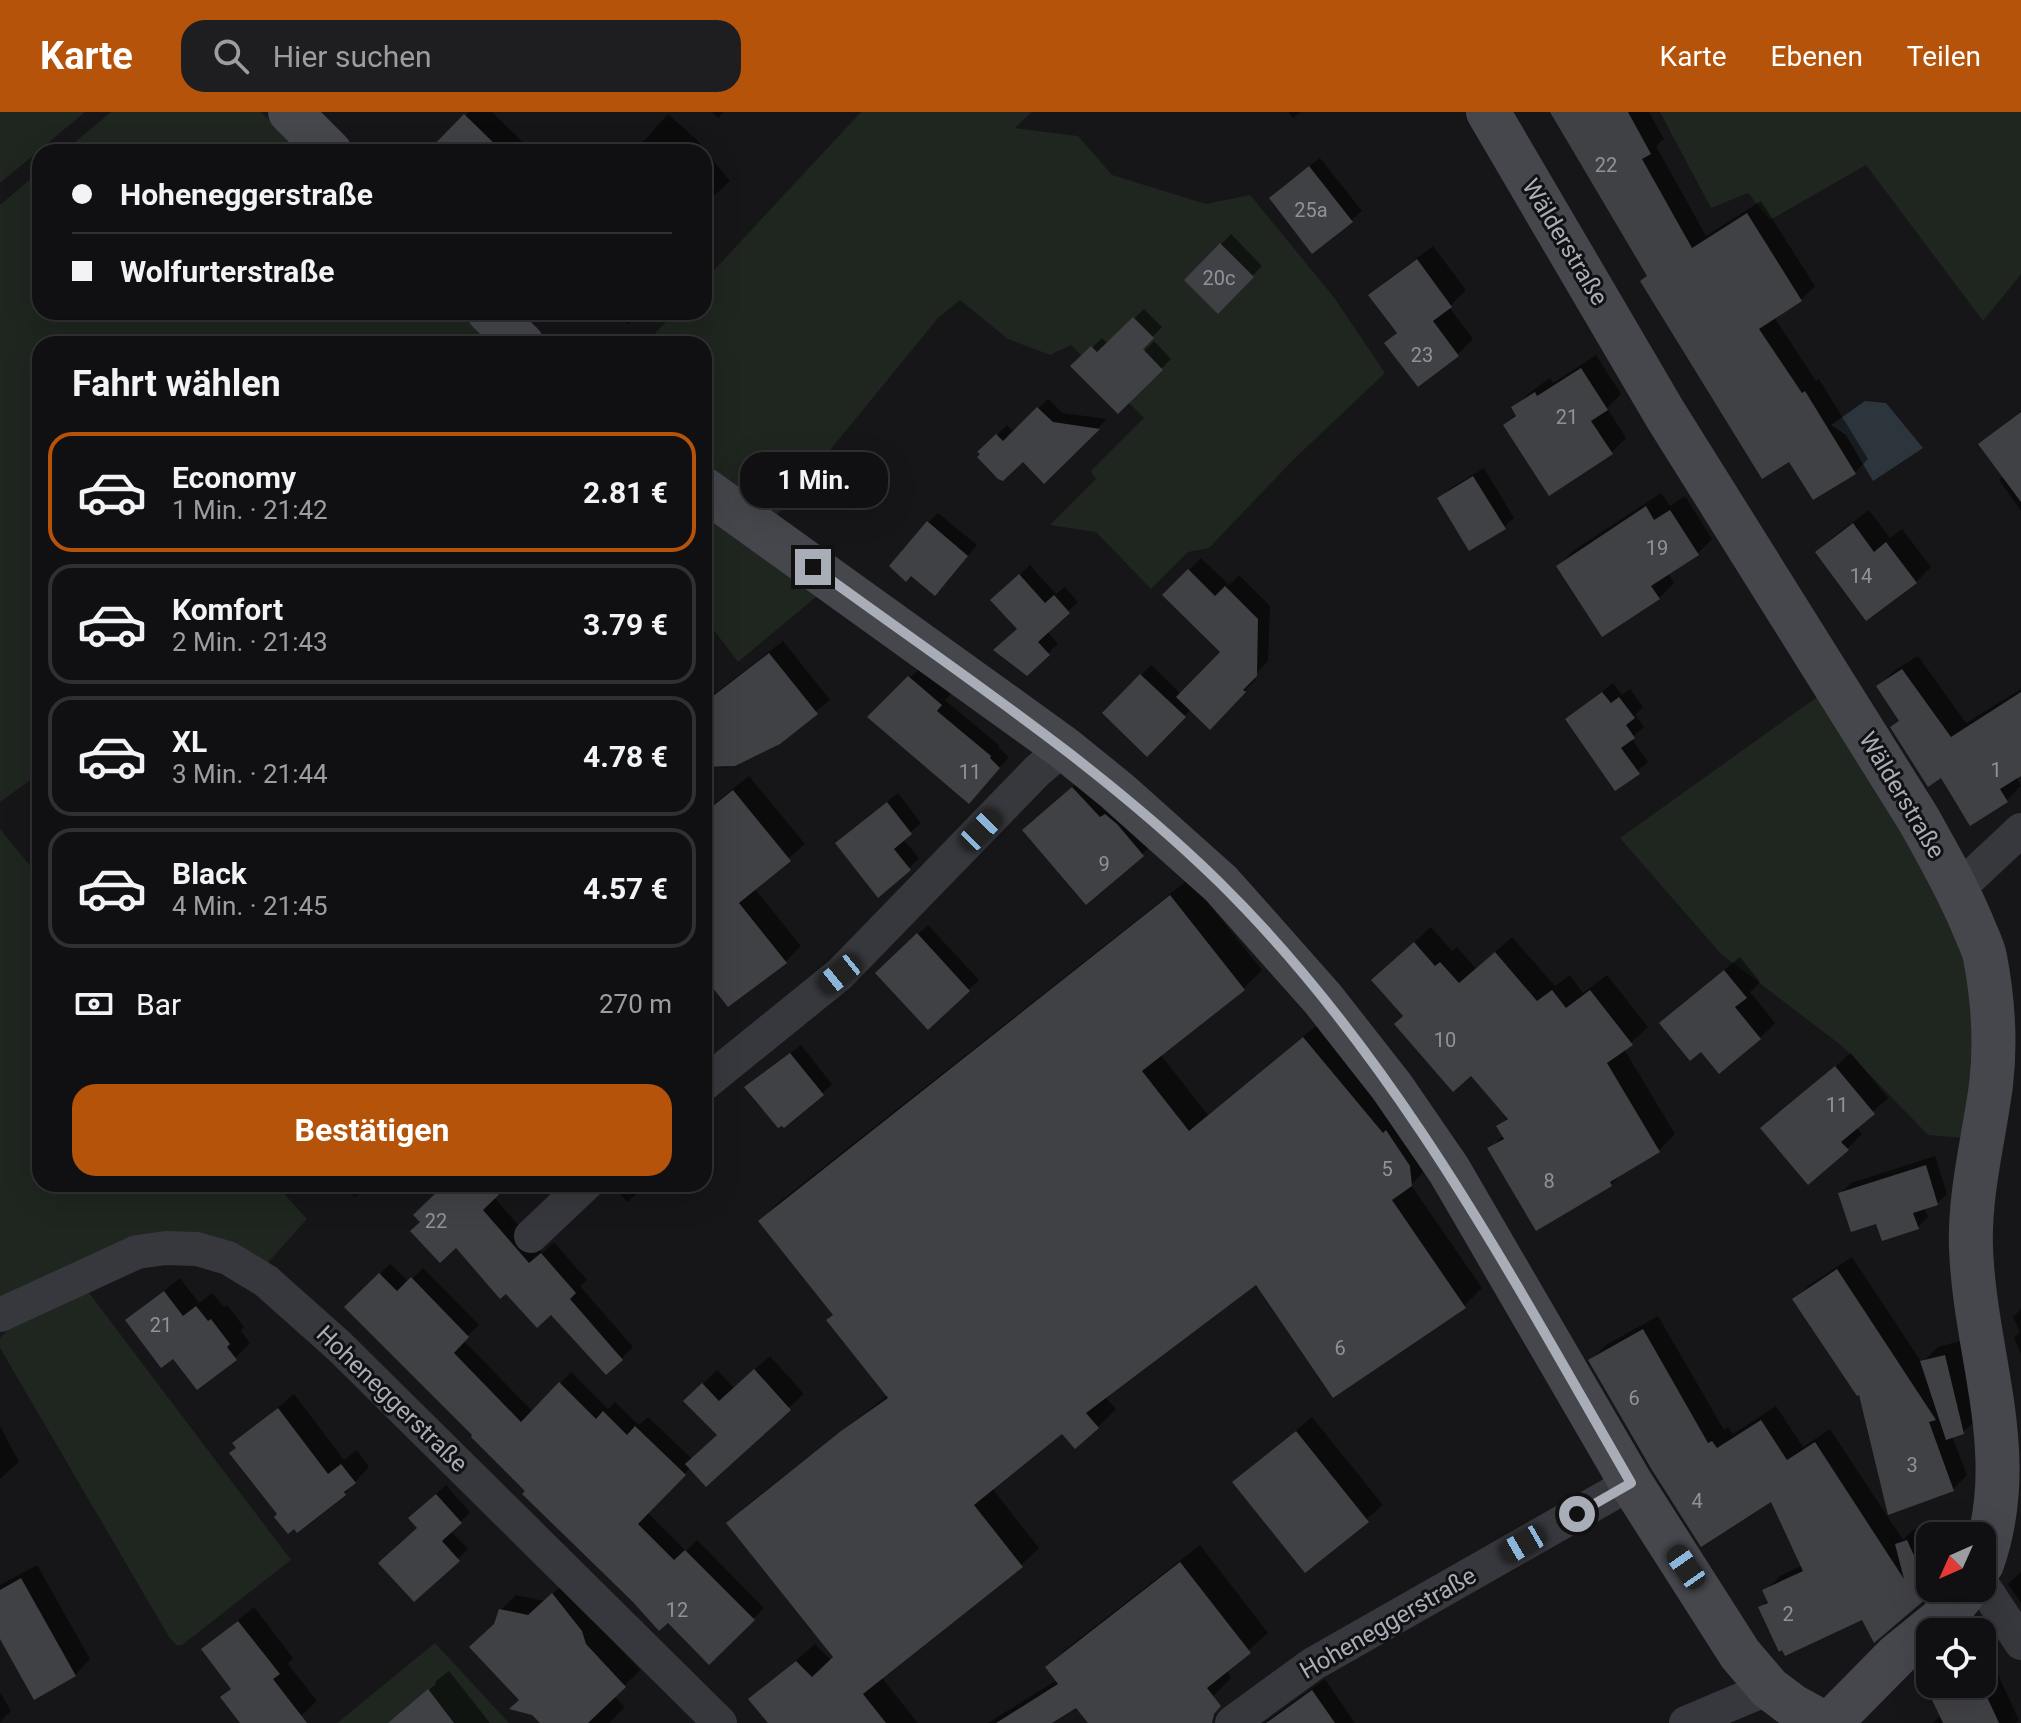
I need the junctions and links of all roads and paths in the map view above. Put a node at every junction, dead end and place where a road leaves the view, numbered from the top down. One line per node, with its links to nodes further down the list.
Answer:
1 (290, 112): 3 (street)
2 (1488, 112): 9 (street, Wälderstraße)
3 (322, 144)
4 (497, 320): 5 (street)
5 (514, 336)
6 (712, 495): 7 (street)
7 (1064, 748): 10 (street); 15 (street)
8 (2021, 830): 9 (street)
9 (1958, 889): 14 (street, Wälderstraße)
10 (712, 1078)
11 (578, 1192): 12 (street)
12 (531, 1236)
13 (0, 1315): 21 (street, Hoheneggerstraße)
14 (2012, 1425): 16 (street, Wälderstraße)
15 (1631, 1483): 20 (street); 22 (street, Hoheneggerstraße)
16 (1996, 1528)
17 (1956, 1602): 25 (street)
18 (1994, 1602): 19 (street)
19 (2021, 1643)
20 (1769, 1688): 23 (street); 24 (street)
21 (720, 1723)
22 (1232, 1723)
23 (1686, 1723)
24 (1824, 1723)
25 (1830, 1723)

